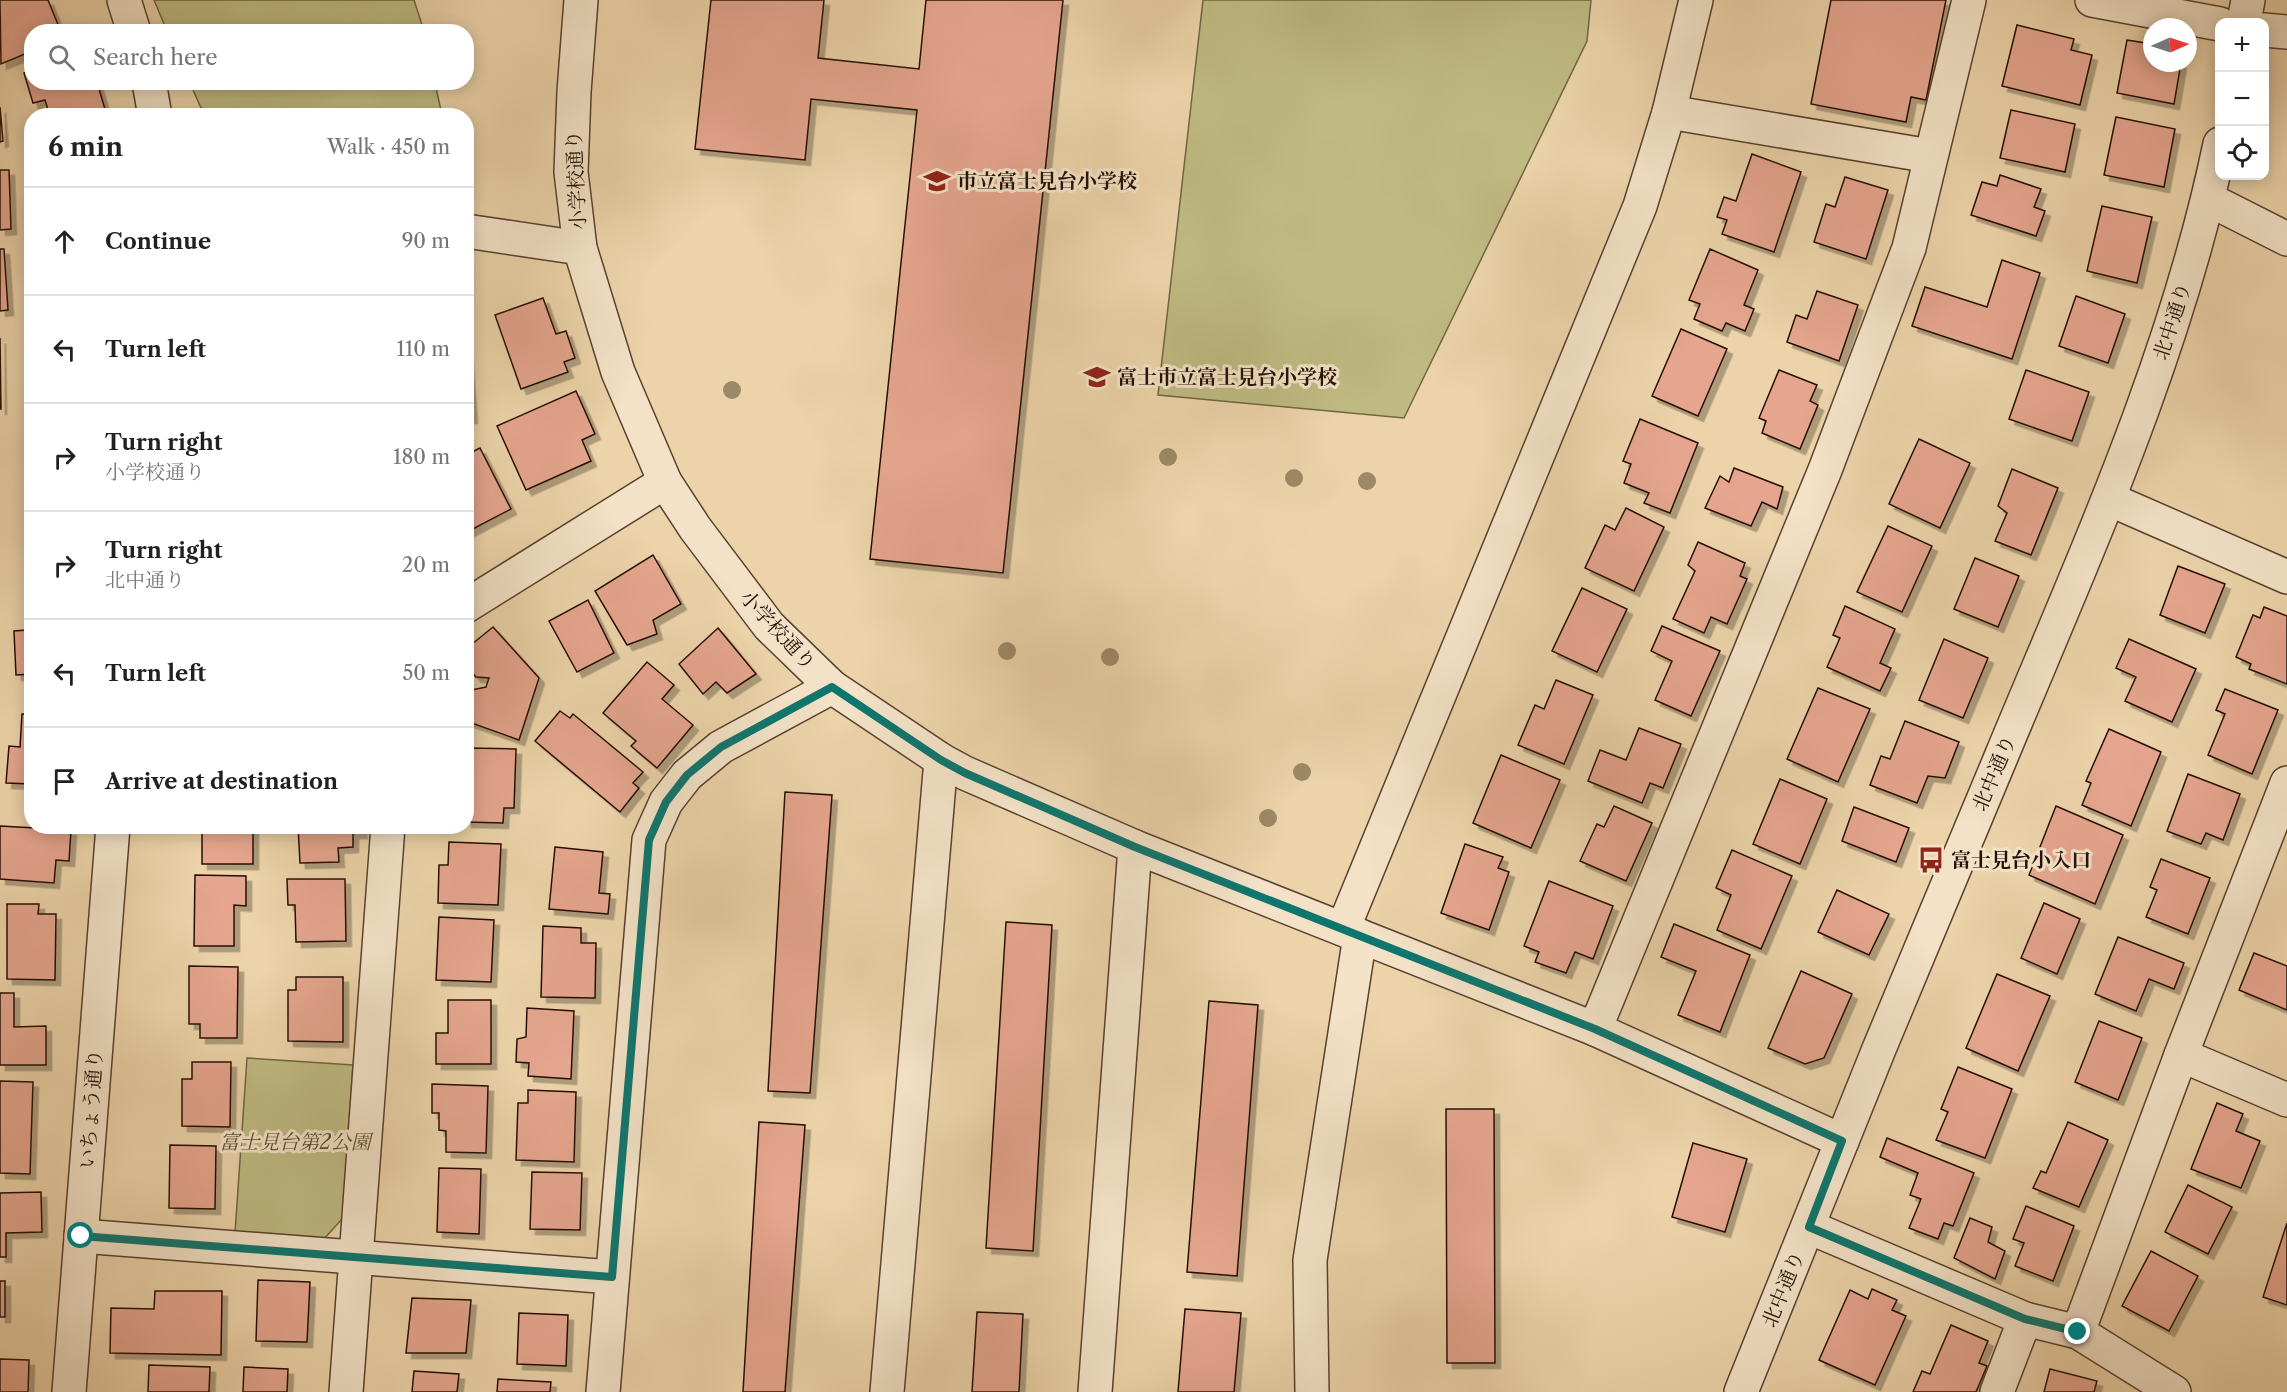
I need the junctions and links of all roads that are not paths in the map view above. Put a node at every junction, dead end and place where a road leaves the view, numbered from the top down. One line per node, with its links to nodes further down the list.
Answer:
1 (124, 0): 9 (street)
2 (581, 0): 20 (street, 小学校通り)
3 (1696, 0): 14 (street)
4 (1969, 0): 15 (street)
5 (2092, 0): 8 (street)
6 (2248, 0): 7 (street)
7 (2245, 18)
8 (2215, 23)
9 (132, 24)
10 (2269, 30): 11 (street)
11 (2287, 32)
12 (150, 90): 13 (street)
13 (154, 108)
14 (1669, 112): 15 (street); 31 (street)
15 (1930, 156): 32 (street)
16 (2215, 167): 17 (street, 北中通り)
17 (2208, 199): 19 (street); 22 (street, 北中通り)
18 (474, 232): 20 (street)
19 (2287, 239)
20 (579, 248): 21 (street, 小学校通り)
21 (665, 482): 24 (street); 25 (street, 小学校通り)
22 (2109, 499): 23 (street); 35 (street, 北中通り)
23 (2287, 577)
24 (474, 601)
25 (832, 687): 26 (street, 小学校通り); 39 (street)
26 (941, 760): 30 (street, 小学校通り); 45 (street)
27 (2287, 783): 33 (street)
28 (112, 834): 37 (street, いちょう通り)
29 (387, 834): 38 (street)
30 (1135, 847): 31 (street, 小学校通り); 46 (street)
31 (1352, 933): 32 (street, 小学校通り); 47 (street)
32 (1595, 1029): 35 (street, 小学校通り)
33 (2181, 1054): 34 (street); 41 (street)
34 (2287, 1100)
35 (1842, 1141): 36 (street, 北中通り)
36 (1809, 1227): 40 (street); 48 (street, 北中通り)
37 (81, 1236): 38 (street); 42 (street, いちょう通り)
38 (356, 1257): 39 (street); 43 (street)
39 (612, 1277): 44 (street)
40 (2025, 1319): 41 (street); 49 (street)
41 (2078, 1332): 50 (street)
42 (69, 1392)
43 (346, 1392)
44 (603, 1392)
45 (887, 1392)
46 (1095, 1392)
47 (1312, 1392)
48 (1741, 1392)
49 (1997, 1392)
50 (2174, 1392)

